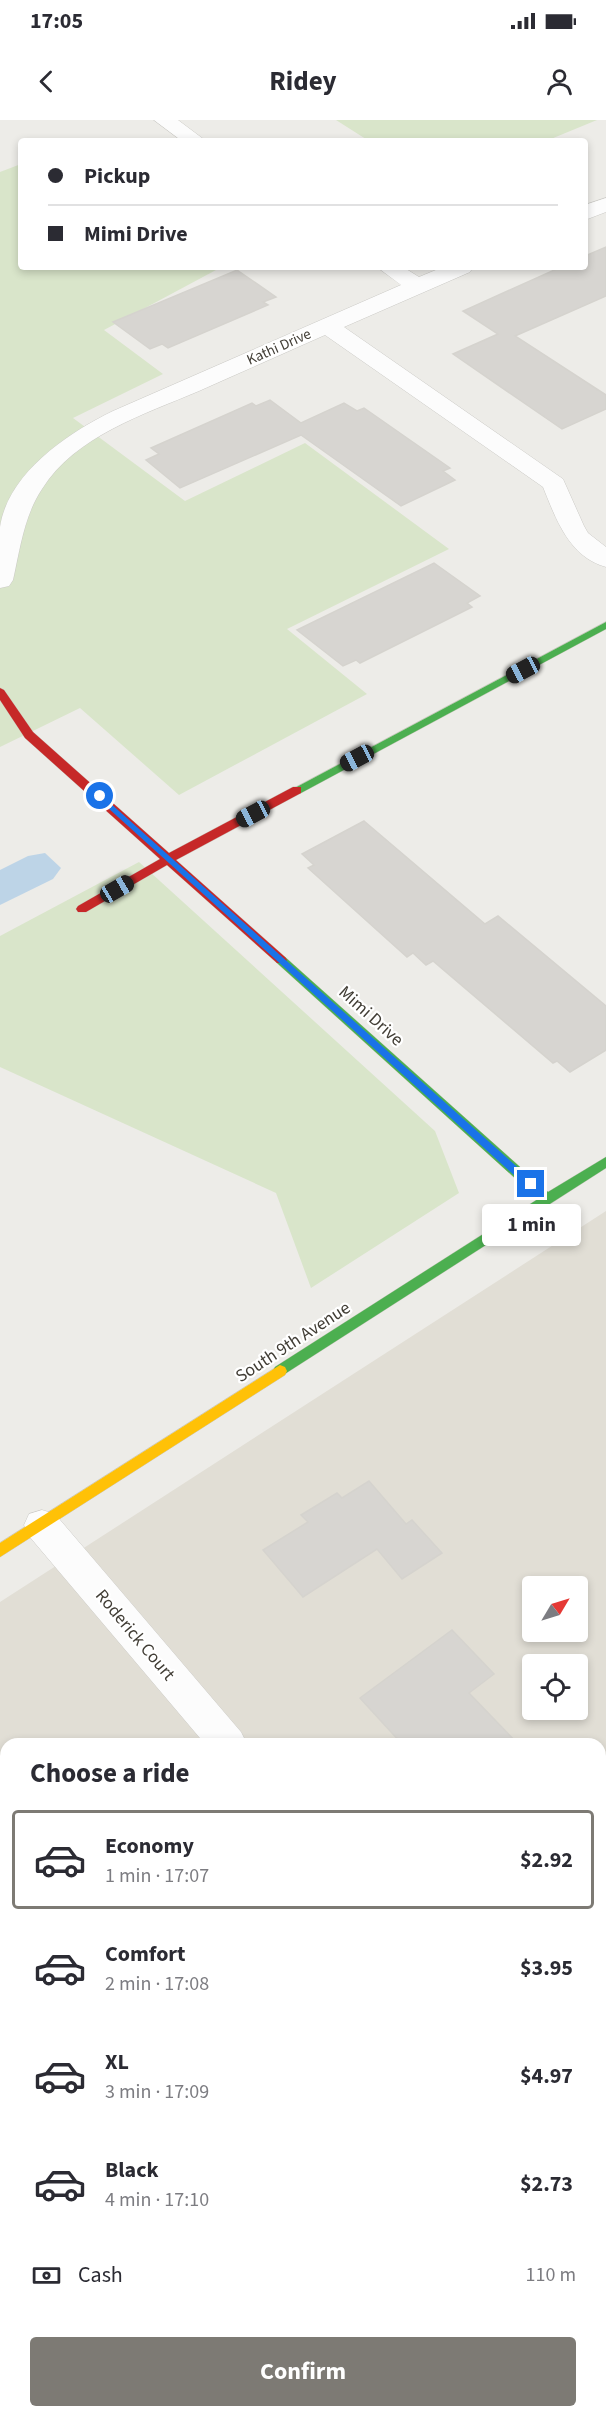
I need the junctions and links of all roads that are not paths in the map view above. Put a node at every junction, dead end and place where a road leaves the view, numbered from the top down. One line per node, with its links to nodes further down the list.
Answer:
1 (164, 120): 2 (street)
2 (191, 138)
3 (606, 204): 4 (street)
4 (588, 212)
5 (393, 270): 7 (street)
6 (455, 270): 7 (street, Kathi Drive)
7 (417, 286): 8 (street, Kathi Drive)
8 (327, 326): 9 (street); 10 (street, Kathi Drive)
9 (606, 559)
10 (0, 580)
11 (606, 625): 13 (street)
12 (0, 692): 13 (street, Mimi Drive)
13 (170, 858): 14 (street); 16 (street, Mimi Drive)
14 (82, 909)
15 (606, 1162): 16 (street, South 9th Avenue)
16 (548, 1200): 17 (street, South 9th Avenue)
17 (42, 1524): 18 (street, South 9th Avenue); 19 (street, Roderick Court)
18 (0, 1551)
19 (223, 1738)

